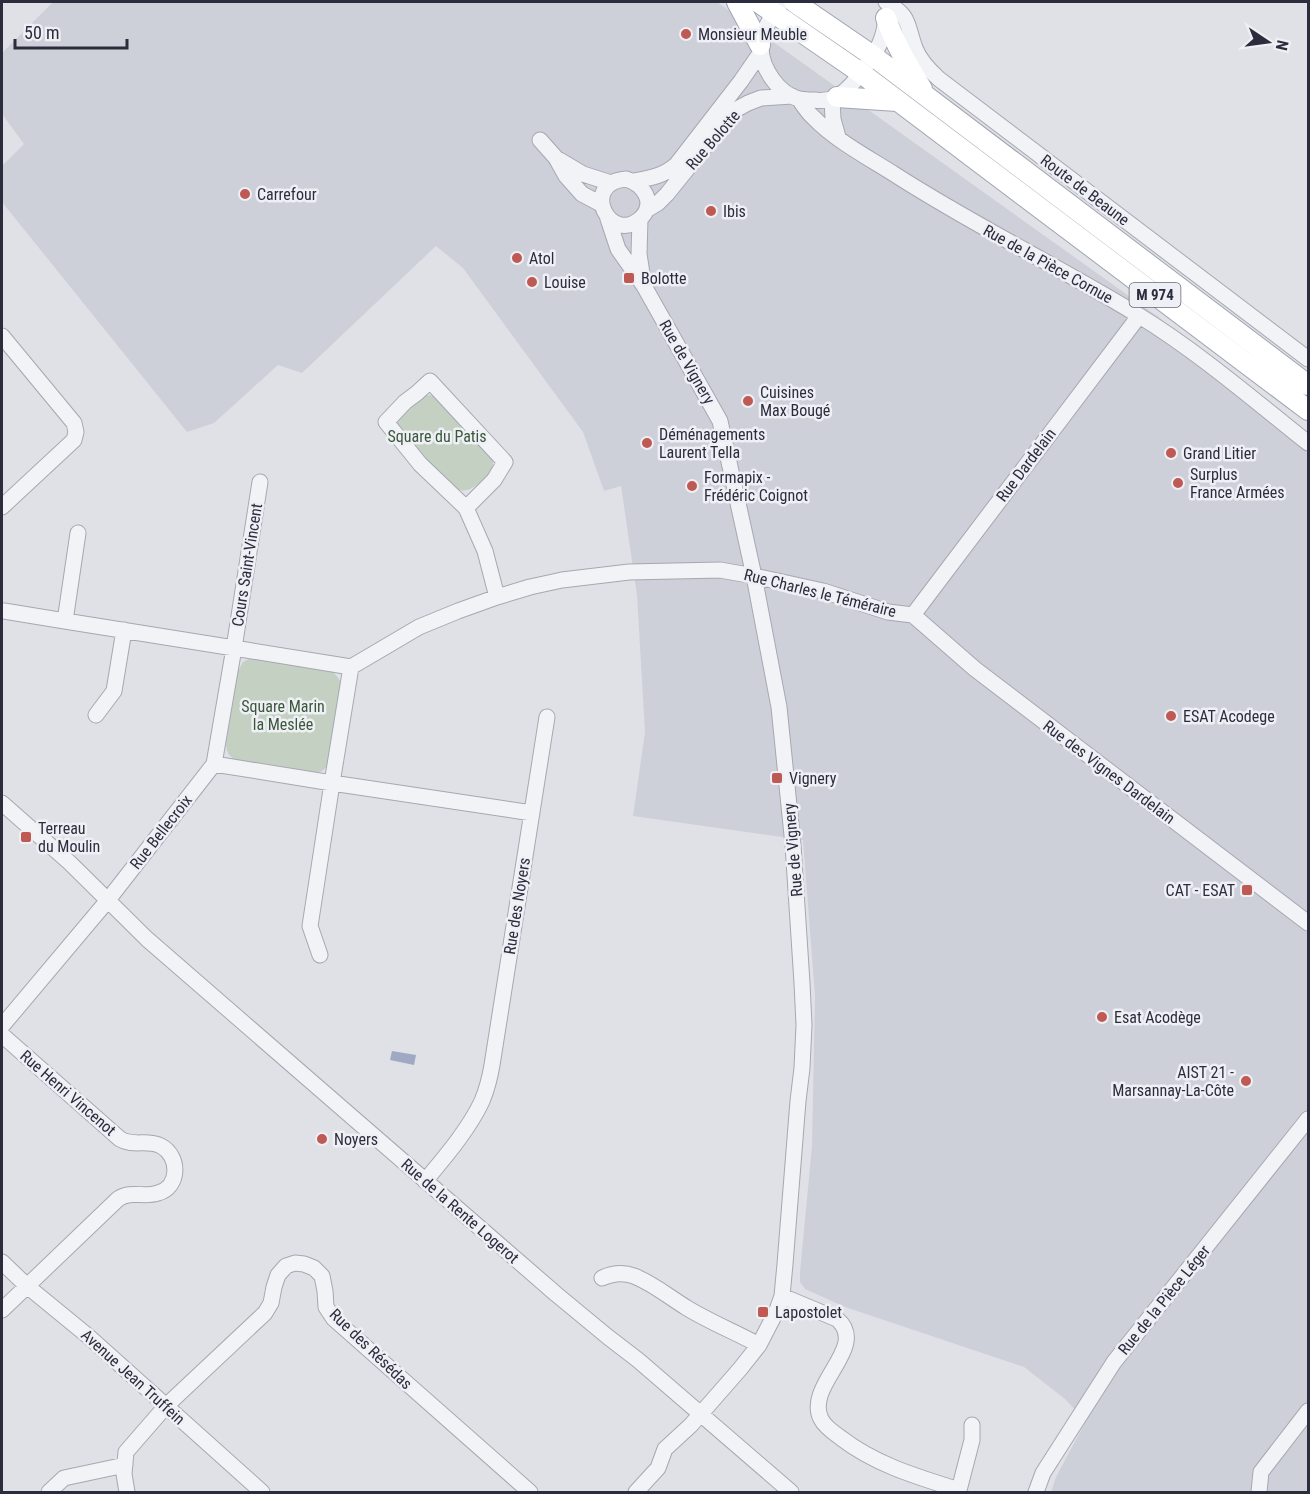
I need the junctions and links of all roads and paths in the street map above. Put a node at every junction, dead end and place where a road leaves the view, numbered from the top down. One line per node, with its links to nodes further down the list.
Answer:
1 (737, 2): 5 (main road)
2 (794, 2): 6 (main road, Route de Beaune / M 974)
3 (771, 5): 5 (street); 7 (main road, M 974)
4 (885, 7): 6 (street); 10 (main road); 23 (street, Route de Beaune)
5 (761, 49): 8 (street); 15 (street, Rue Bolotte)
6 (873, 56): 7 (street); 10 (main road, Route de Beaune / M 974)
7 (861, 73): 9 (street); 11 (main road, M 974)
8 (795, 98): 9 (street); 12 (street, Rue de la Pièce Cornue); 18 (street, Rue Bolotte)
9 (834, 98): 11 (main road); 12 (street)
10 (928, 99): 24 (main road, Route de Beaune / M 974)
11 (898, 101): 25 (main road, M 974)
12 (837, 137): 21 (street, Rue de la Pièce Cornue)
13 (540, 140): 14 (street)
14 (556, 158): 16 (street); 17 (street)
15 (634, 181): 16 (street); 18 (street)
16 (611, 183): 17 (street)
17 (601, 204): 19 (street)
18 (644, 214): 19 (street); 20 (street, Rue de Vignery)
19 (608, 219): 20 (street, Rue de Vignery)
20 (644, 286): 31 (street, Rue de Vignery)
21 (1139, 316): 26 (street, Rue de la Pièce Cornue); 34 (street, Rue Dardelain)
22 (2, 336): 28 (street)
23 (1308, 359)
24 (1308, 385)
25 (1308, 410)
26 (1308, 443)
27 (260, 482): 37 (street, Cours Saint-Vincent)
28 (2, 507)
29 (466, 508): 29 (street); 32 (street)
30 (78, 533): 35 (street)
31 (754, 576): 32 (street, Rue Charles le Téméraire); 34 (street, Rue Charles le Téméraire); 55 (street, Rue de Vignery)
32 (497, 597): 38 (street, Rue Charles le Téméraire)
33 (4, 611): 35 (street)
34 (913, 615): 46 (street, Rue des Vignes Dardelain)
35 (65, 621): 36 (street)
36 (124, 630): 37 (street); 39 (street)
37 (234, 648): 38 (street); 41 (street)
38 (351, 667): 42 (street)
39 (96, 715)
40 (547, 717): 44 (street, Rue des Noyers)
41 (214, 764): 42 (street); 45 (street, Rue Bellecroix)
42 (332, 783): 44 (street); 47 (street)
43 (2, 803): 45 (street, Rue de la Rente Logerot)
44 (532, 813): 51 (street, Rue des Noyers)
45 (108, 900): 48 (street, Rue Bellecroix); 51 (street, Rue de la Rente Logerot)
46 (1308, 923)
47 (320, 955)
48 (2, 1026)
49 (2, 1035): 54 (street, Rue Henri Vincenot)
50 (1308, 1119): 70 (street, Rue de la Pièce Léger)
51 (425, 1181): 60 (street, Rue de la Rente Logerot)
52 (2, 1262): 54 (street, Avenue Jean Truffein)
53 (602, 1278): 57 (street)
54 (27, 1286): 56 (street); 58 (street, Avenue Jean Truffein)
55 (782, 1296): 57 (street, Rue de Vignery); 63 (street)
56 (2, 1311)
57 (759, 1345): 60 (street, Rue de Vignery)
58 (166, 1406): 62 (street); 66 (street, Avenue Jean Truffein); 67 (street, Rue des Résédas)
59 (1308, 1411): 71 (street)
60 (701, 1414): 68 (street, Rue de Vignery); 69 (street, Rue de la Rente Logerot)
61 (972, 1425): 63 (street)
62 (125, 1465): 64 (street); 65 (street)
63 (958, 1491)
64 (49, 1492)
65 (127, 1492)
66 (262, 1492)
67 (530, 1492)
68 (636, 1492)
69 (791, 1492)
70 (1036, 1492)
71 (1259, 1492)

